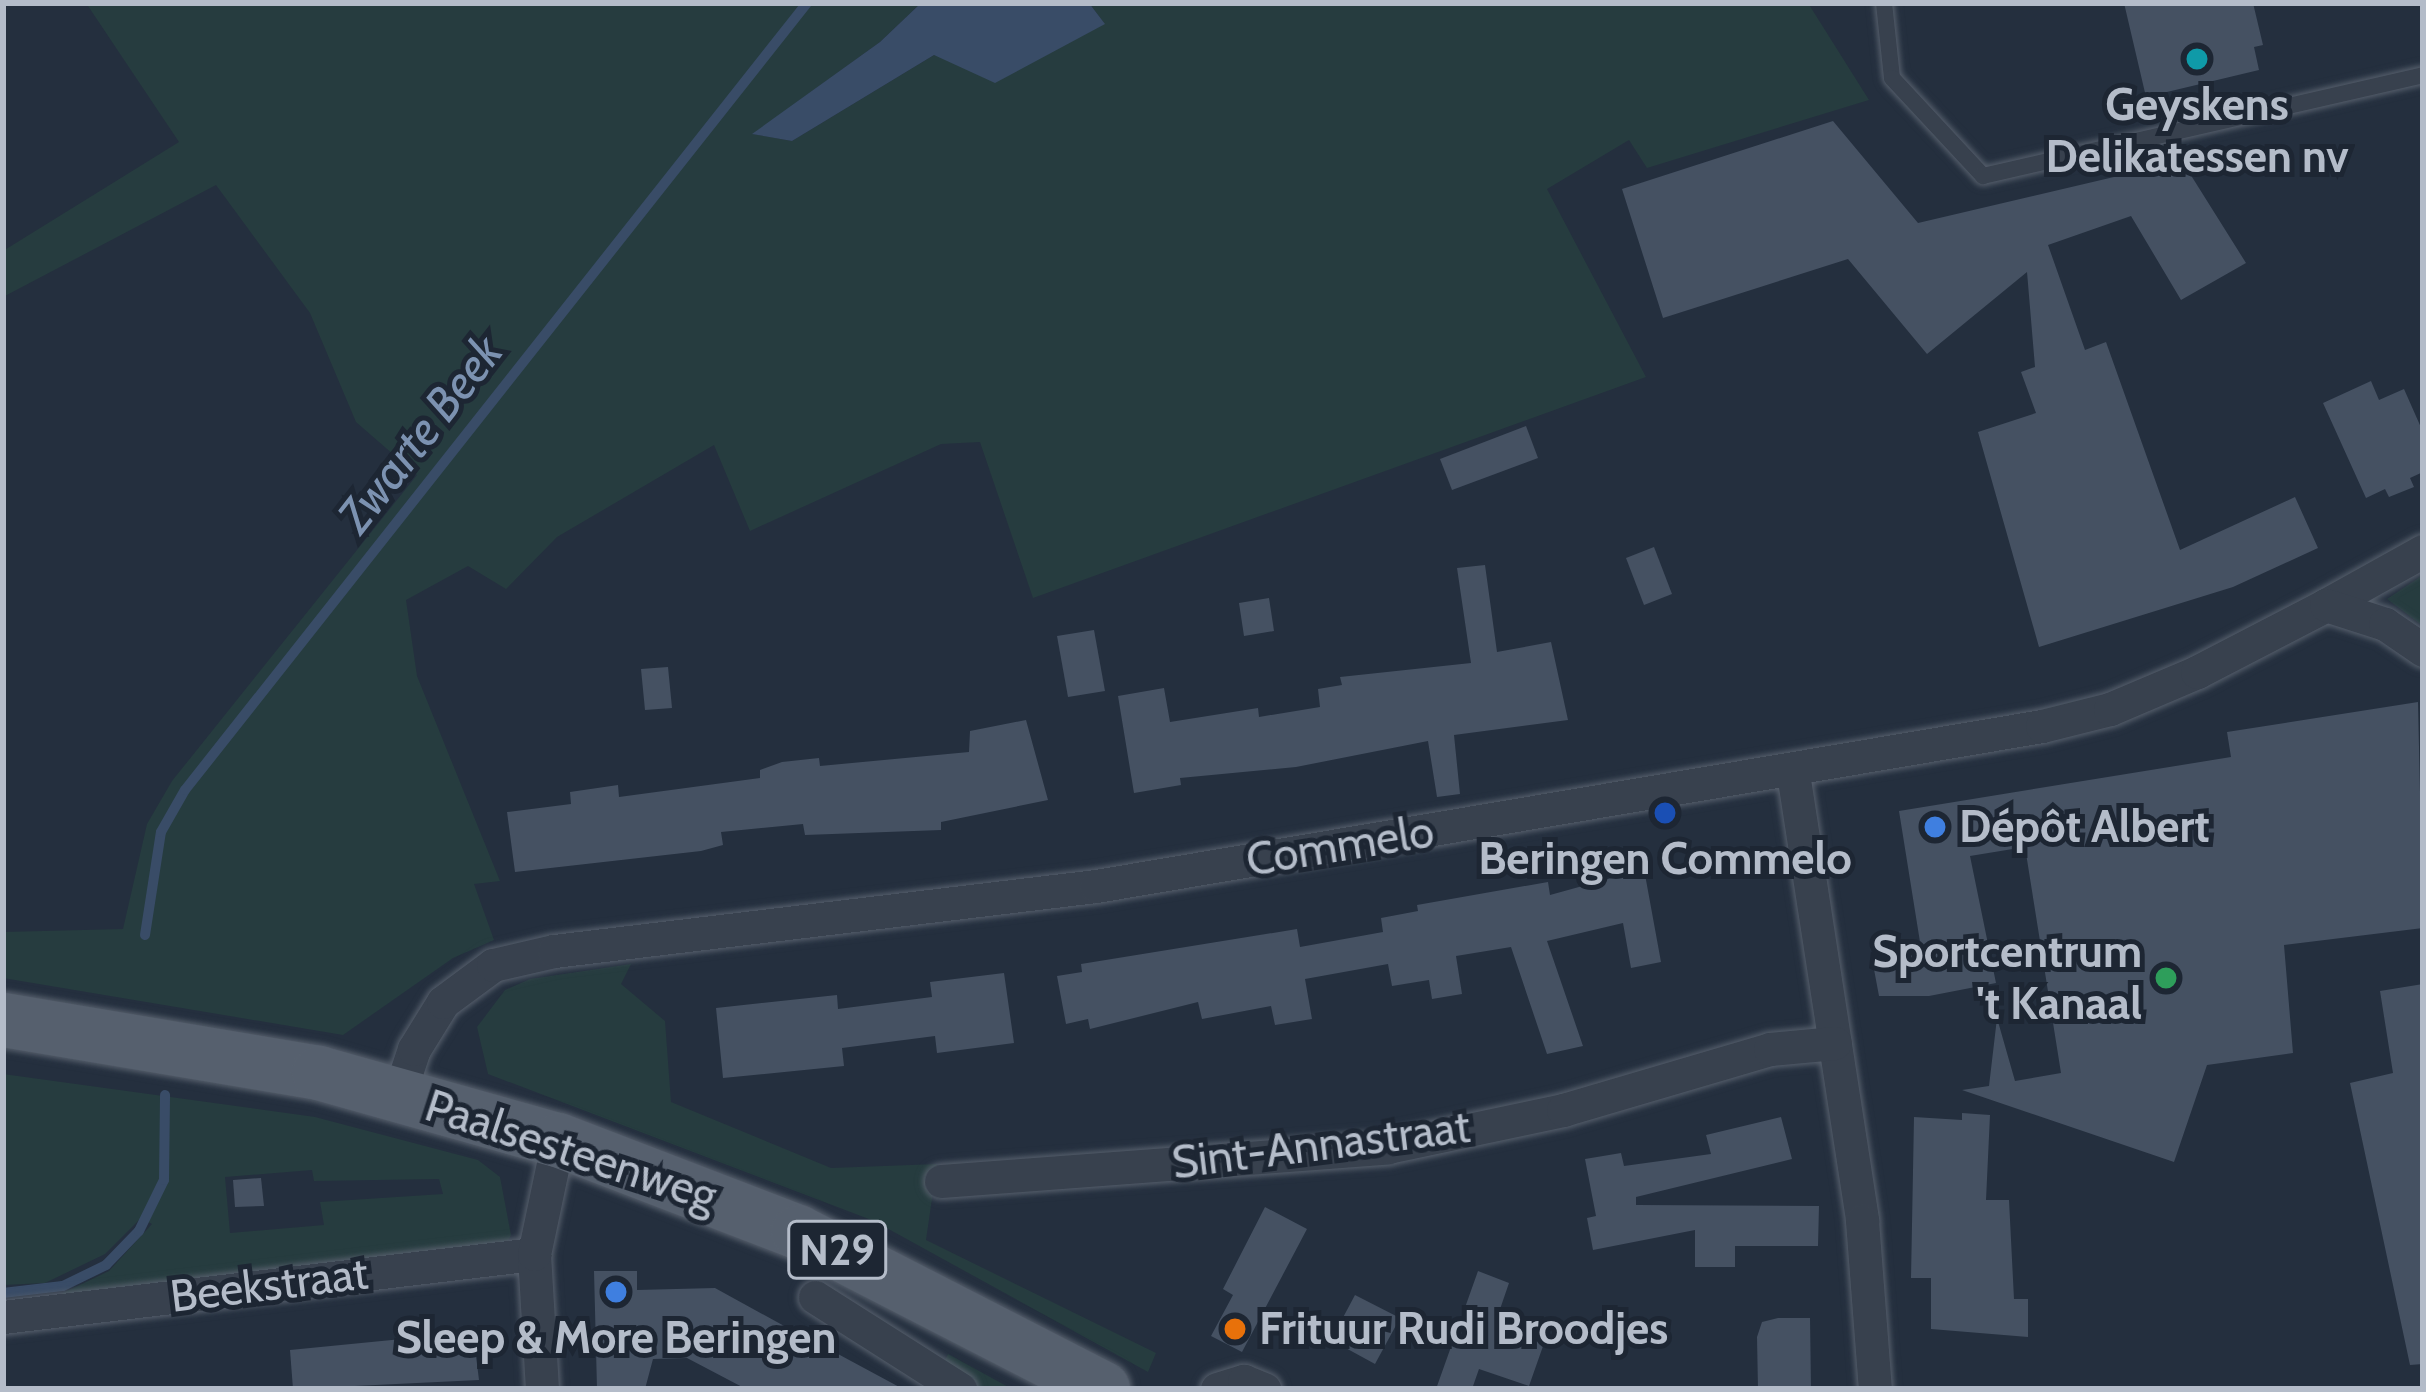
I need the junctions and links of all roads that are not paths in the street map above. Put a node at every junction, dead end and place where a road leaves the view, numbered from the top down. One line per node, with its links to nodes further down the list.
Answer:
1 (1884, 3): 2 (lane)
2 (2423, 75)
3 (2423, 551): 4 (street, Commelo)
4 (2326, 605): 5 (street); 6 (street, Commelo)
5 (2423, 650)
6 (1792, 773): 8 (street); 9 (street, Commelo)
7 (3, 1020): 9 (main road, Paalsesteenweg / N29)
8 (1835, 1043): 11 (street, Sint-Annastraat); 20 (street)
9 (399, 1094): 10 (main road, Paalsesteenweg / N29)
10 (558, 1140): 12 (street); 17 (main road, Paalsesteenweg / N29)
11 (941, 1181)
12 (534, 1254): 14 (street, Beekstraat); 15 (street)
13 (815, 1297): 16 (street)
14 (3, 1317)
15 (542, 1389)
16 (960, 1389)
17 (1103, 1389)
18 (1217, 1389): 19 (street)
19 (1264, 1389)
20 (1875, 1389)

